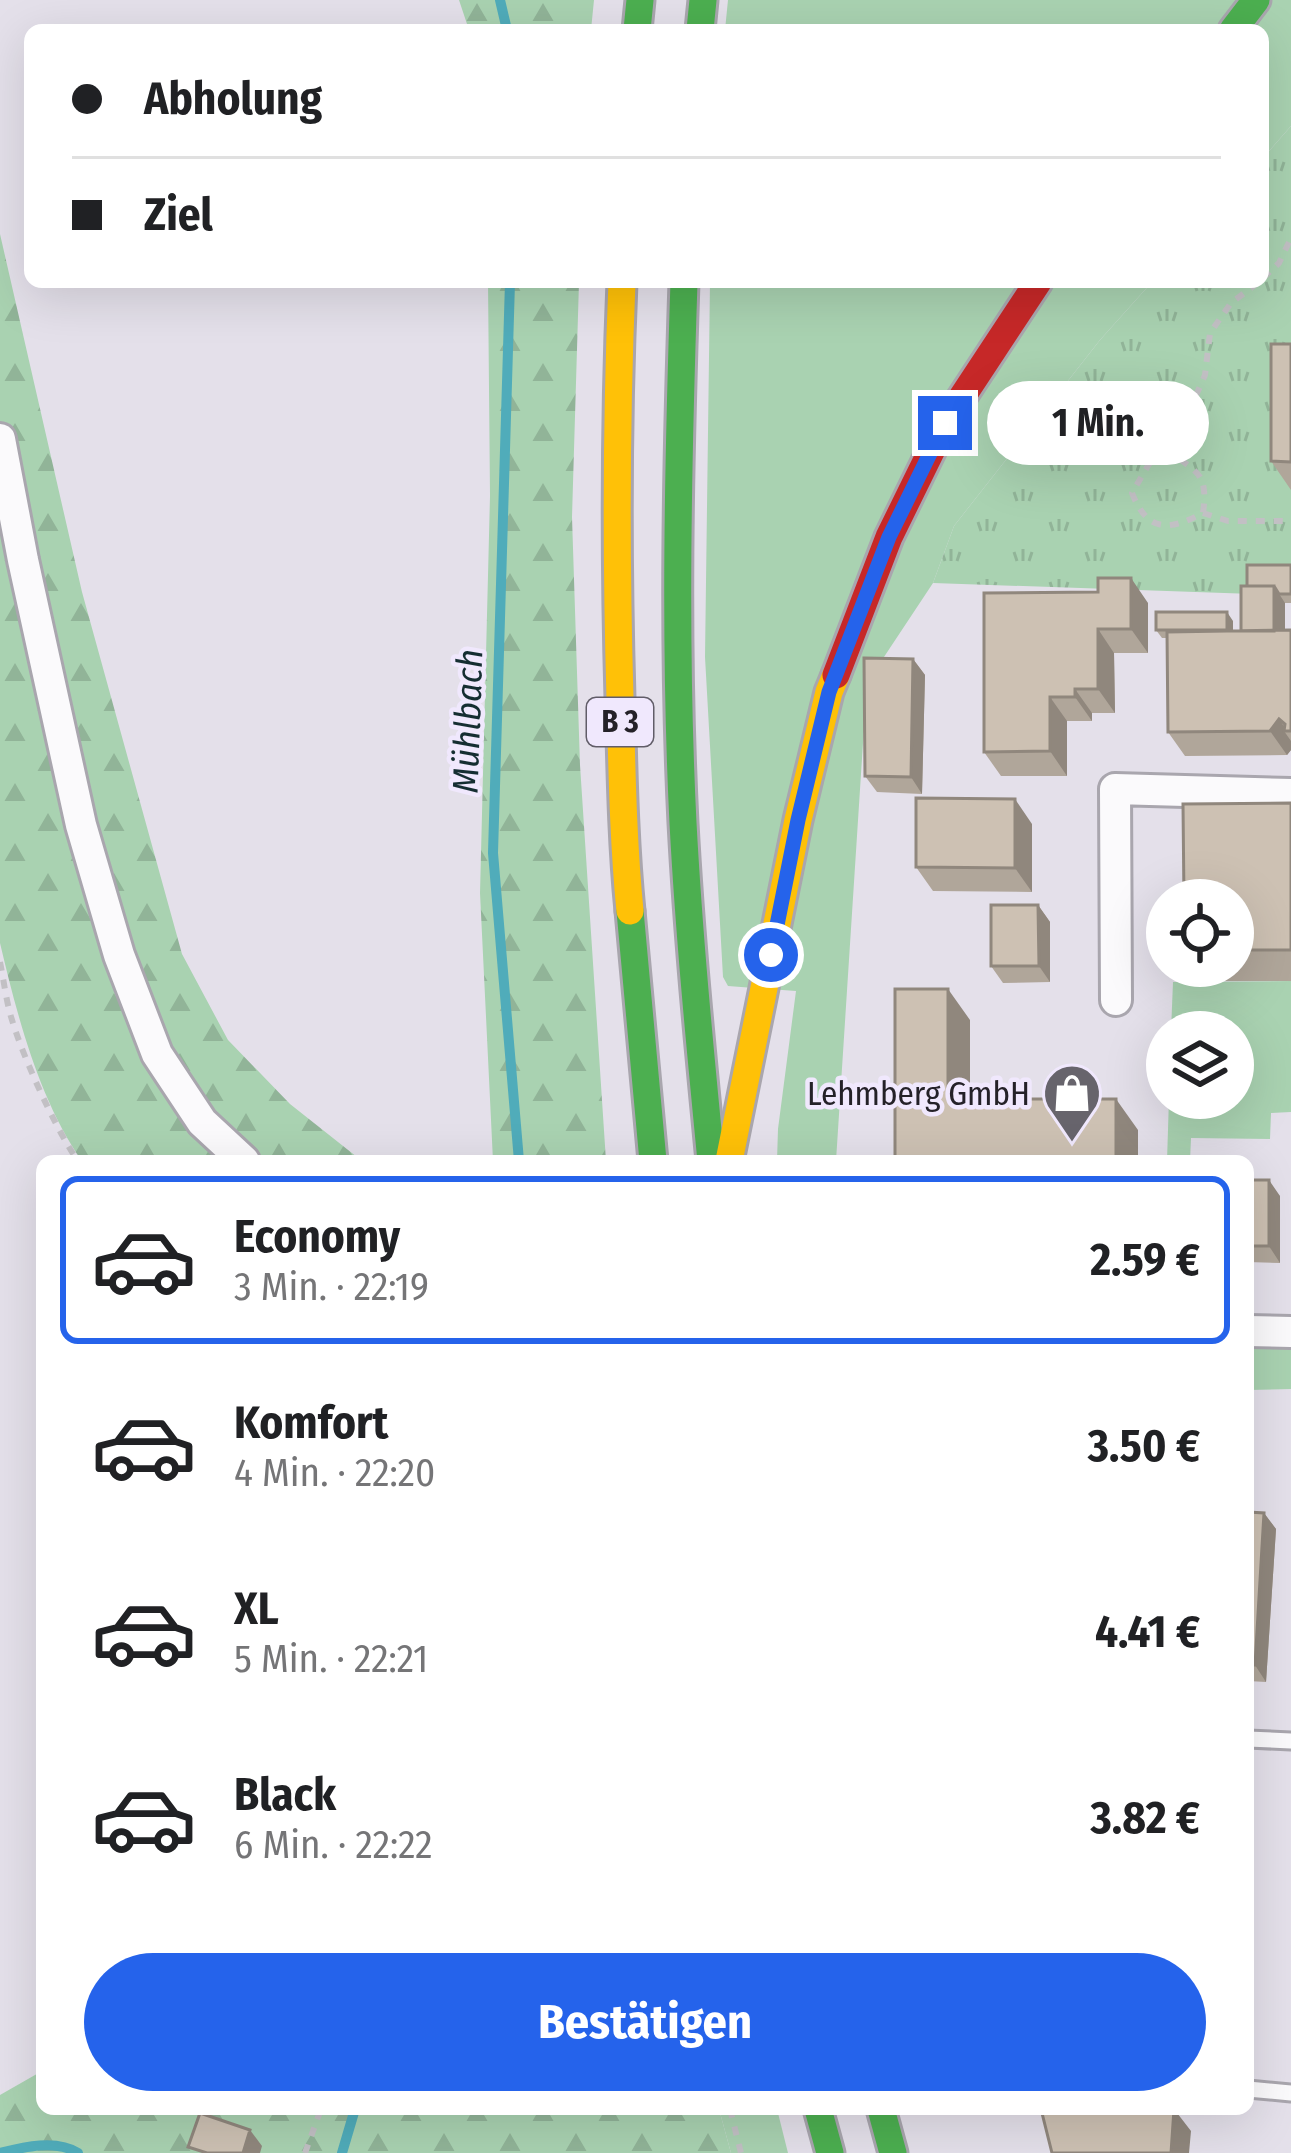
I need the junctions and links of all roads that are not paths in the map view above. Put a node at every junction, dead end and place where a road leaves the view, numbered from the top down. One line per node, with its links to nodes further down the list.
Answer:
1 (1256, 0): 2 (highway)
2 (1238, 24)
3 (622, 288): 10 (highway, B 3)
4 (683, 288): 11 (highway, B 3)
5 (1034, 288): 12 (highway)
6 (0, 439): 9 (street)
7 (1291, 794): 8 (street)
8 (1116, 1000)
9 (238, 1155)
10 (652, 1155)
11 (710, 1155)
12 (730, 1155)
13 (1254, 1331): 14 (street)
14 (1291, 1332)
15 (1254, 1739): 16 (lane)
16 (1291, 1741)
17 (1254, 2090): 18 (lane)
18 (1291, 2093)
19 (820, 2115): 21 (highway)
20 (882, 2115): 22 (highway)
21 (830, 2153)
22 (893, 2153)

